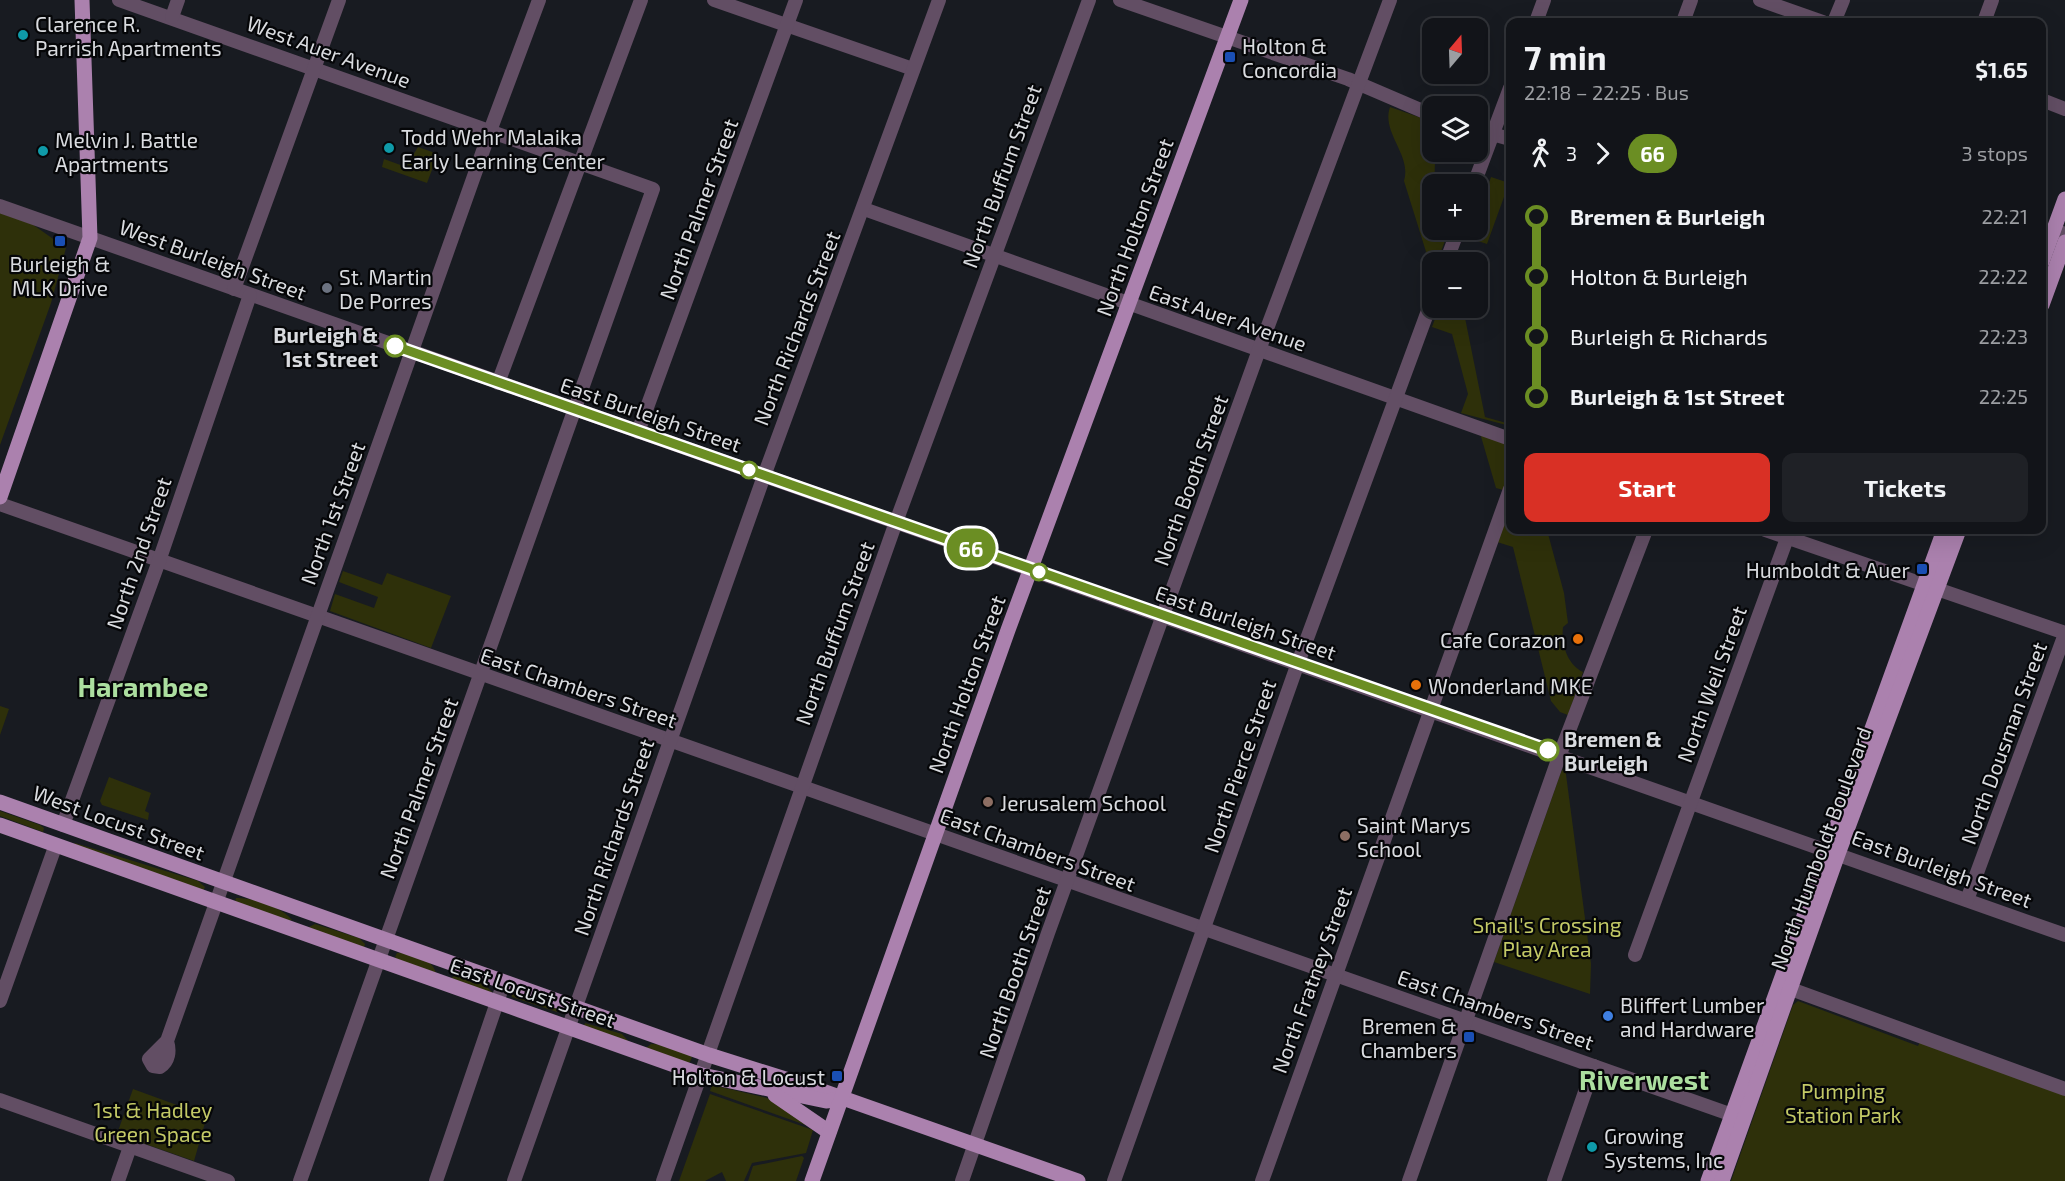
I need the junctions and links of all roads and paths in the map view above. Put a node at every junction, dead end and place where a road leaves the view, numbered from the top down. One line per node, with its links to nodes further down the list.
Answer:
1 (82, 0): 44 (main road)
2 (119, 0): 19 (street, West Auer Avenue)
3 (178, 0): 19 (street)
4 (339, 0): 27 (street)
5 (539, 0): 34 (street, North 1st Street)
6 (640, 0): 38 (street)
7 (714, 0): 25 (street)
8 (796, 0): 25 (street, North Palmer Street)
9 (939, 0): 28 (street, North Richards Street)
10 (1089, 0): 47 (street, North Buffum Street)
11 (1120, 0): 26 (street)
12 (1241, 0): 26 (main road, North Holton Street)
13 (1390, 0): 29 (street, North Booth Street)
14 (1544, 0): 20 (street)
15 (1692, 0): 21 (street)
16 (1760, 0): 22 (street)
17 (1843, 0): 23 (street)
18 (1992, 0): 24 (street)
19 (172, 17): 27 (street, West Auer Avenue)
20 (1537, 18)
21 (1685, 18)
22 (1812, 18)
23 (1836, 18)
24 (1985, 18)
25 (787, 25): 28 (street); 58 (street, North Palmer Street)
26 (1227, 37): 29 (street); 51 (main road, North Holton Street)
27 (314, 68): 34 (street, West Auer Avenue); 48 (street)
28 (913, 69): 42 (street, North Richards Street)
29 (1358, 84): 33 (street); 53 (street, North Booth Street)
30 (1506, 99): 36 (street)
31 (2046, 102): 32 (street)
32 (2065, 109)
33 (1422, 111)
34 (490, 131): 38 (street); 54 (street, North 1st Street)
35 (1488, 133): 36 (street)
36 (1493, 134): 37 (street); 39 (street)
37 (1506, 138)
38 (580, 163): 55 (street); 57 (street, North Palmer Street)
39 (1478, 174)
40 (2065, 199): 43 (main road)
41 (0, 206): 44 (street, West Burleigh Street)
42 (864, 209): 47 (street, East Auer Avenue); 60 (street, North Richards Street)
43 (2059, 232): 46 (main road)
44 (90, 238): 48 (street, West Burleigh Street); 61 (main road)
45 (2065, 242): 49 (main road)
46 (2046, 255)
47 (994, 256): 51 (street, East Auer Avenue); 64 (street, North Buffum Street)
48 (234, 289): 50 (street, West Burleigh Street)
49 (2046, 294)
50 (250, 295): 54 (street, West Burleigh Street); 70 (street, North 2nd Street)
51 (1127, 305): 53 (street, East Auer Avenue); 71 (main road, North Holton Street)
52 (1425, 318): 56 (street, North Pierce Street)
53 (1259, 350): 56 (street, East Auer Avenue); 73 (street, North Booth Street)
54 (411, 352): 55 (street, East Burleigh Street); 74 (street, North 1st Street)
55 (498, 383): 57 (street, East Burleigh Street)
56 (1395, 399): 59 (street, East Auer Avenue); 76 (street, North Pierce Street)
57 (574, 409): 58 (street, East Burleigh Street); 77 (street, North Palmer Street)
58 (638, 432): 60 (street, East Burleigh Street)
59 (1506, 438)
60 (764, 476): 64 (street, East Burleigh Street); 79 (street, North Richards Street)
61 (0, 497)
62 (1506, 500): 78 (street, North Fratney Street)
63 (0, 504): 70 (street, East Chambers Street)
64 (896, 522): 71 (street, East Burleigh Street); 81 (street, North Buffum Street)
65 (1644, 534): 80 (street)
66 (1789, 534): 83 (street, North Weil Street)
67 (1792, 534): 72 (street)
68 (1943, 534): 72 (main road, North Humboldt Boulevard)
69 (1957, 534): 72 (main road, North Humboldt Boulevard)
70 (159, 561): 74 (street, East Chambers Street); 86 (street, North 2nd Street)
71 (1030, 569): 73 (street, East Burleigh Street); 87 (main road, North Holton Street)
72 (1930, 587): 75 (street); 89 (main road, North Humboldt Boulevard)
73 (1163, 615): 76 (street, East Burleigh Street); 92 (street, North Booth Street)
74 (317, 618): 77 (street, East Chambers Street); 91 (street, North 1st Street)
75 (2065, 634): 93 (street, North Dousman Street)
76 (1298, 663): 78 (street, East Burleigh Street); 95 (street, North Pierce Street)
77 (480, 675): 79 (street, East Chambers Street); 97 (street, North Palmer Street)
78 (1430, 709): 80 (street, East Burleigh Street); 100 (street, North Fratney Street)
79 (669, 740): 81 (street, East Chambers Street); 105 (street, North Richards Street)
80 (1560, 754): 83 (street, East Burleigh Street); 106 (street)
81 (801, 787): 87 (street, East Chambers Street); 109 (street, North Buffum Street)
82 (0, 802): 86 (main road, West Locust Street)
83 (1690, 802): 89 (street, East Burleigh Street); 98 (street, North Weil Street)
84 (0, 819): 86 (main road)
85 (0, 825): 88 (main road, West Locust Street)
86 (63, 825): 90 (main road, West Locust Street)
87 (934, 834): 92 (street, East Chambers Street); 114 (main road, North Holton Street)
88 (55, 847): 90 (main road); 94 (main road, West Locust Street); 103 (street)
89 (1832, 851): 93 (street, East Burleigh Street); 102 (main road, North Humboldt Boulevard)
90 (164, 861): 91 (main road, West Locust Street)
91 (224, 882): 94 (street, North 1st Street); 97 (main road, East Locust Street)
92 (1068, 882): 95 (street, East Chambers Street); 118 (street, North Booth Street)
93 (1967, 900): 96 (street, East Burleigh Street)
94 (216, 901): 99 (main road, East Locust Street); 108 (street, North 1st Street)
95 (1203, 929): 100 (street, East Chambers Street); 129 (street, North Pierce Street)
96 (2065, 935)
97 (386, 940): 99 (street, North Palmer Street); 101 (main road, East Locust Street)
98 (1635, 955)
99 (379, 959): 104 (main road, East Locust Street); 122 (street, North Palmer Street)
100 (1335, 975): 106 (street, East Chambers Street); 130 (street, North Fratney Street)
101 (504, 982): 104 (street); 105 (main road, East Locust Street)
102 (1784, 987): 113 (street); 116 (main road, North Humboldt Boulevard)
103 (0, 1001)
104 (497, 1001): 107 (main road, East Locust Street); 123 (street)
105 (576, 1008): 107 (street, North Richards Street); 109 (main road, East Locust Street)
106 (1466, 1021): 110 (street, East Chambers Street); 131 (street)
107 (569, 1026): 111 (main road, East Locust Street); 124 (street, North Richards Street)
108 (167, 1041)
109 (709, 1055): 111 (street, North Buffum Street); 114 (main road, East Locust Street)
110 (1594, 1066): 116 (street, East Chambers Street); 132 (street)
111 (702, 1075): 112 (main road, East Locust Street); 125 (street, North Buffum Street)
112 (765, 1089): 114 (main road, East Locust Street); 117 (main road)
113 (2065, 1089)
114 (841, 1099): 117 (main road, North Holton Street); 118 (main road, East Locust Street)
115 (0, 1100): 119 (street)
116 (1738, 1117): 133 (main road, North Humboldt Boulevard); 134 (main road, North Humboldt Boulevard)
117 (829, 1132): 126 (main road, North Holton Street)
118 (975, 1145): 127 (street, North Booth Street); 128 (main road, East Locust Street)
119 (130, 1147): 120 (street); 121 (street)
120 (118, 1181)
121 (228, 1181)
122 (300, 1181)
123 (436, 1181)
124 (514, 1181)
125 (663, 1181)
126 (812, 1181)
127 (962, 1181)
128 (1078, 1181)
129 (1114, 1181)
130 (1262, 1181)
131 (1409, 1181)
132 (1554, 1181)
133 (1708, 1181)
134 (1722, 1181)

